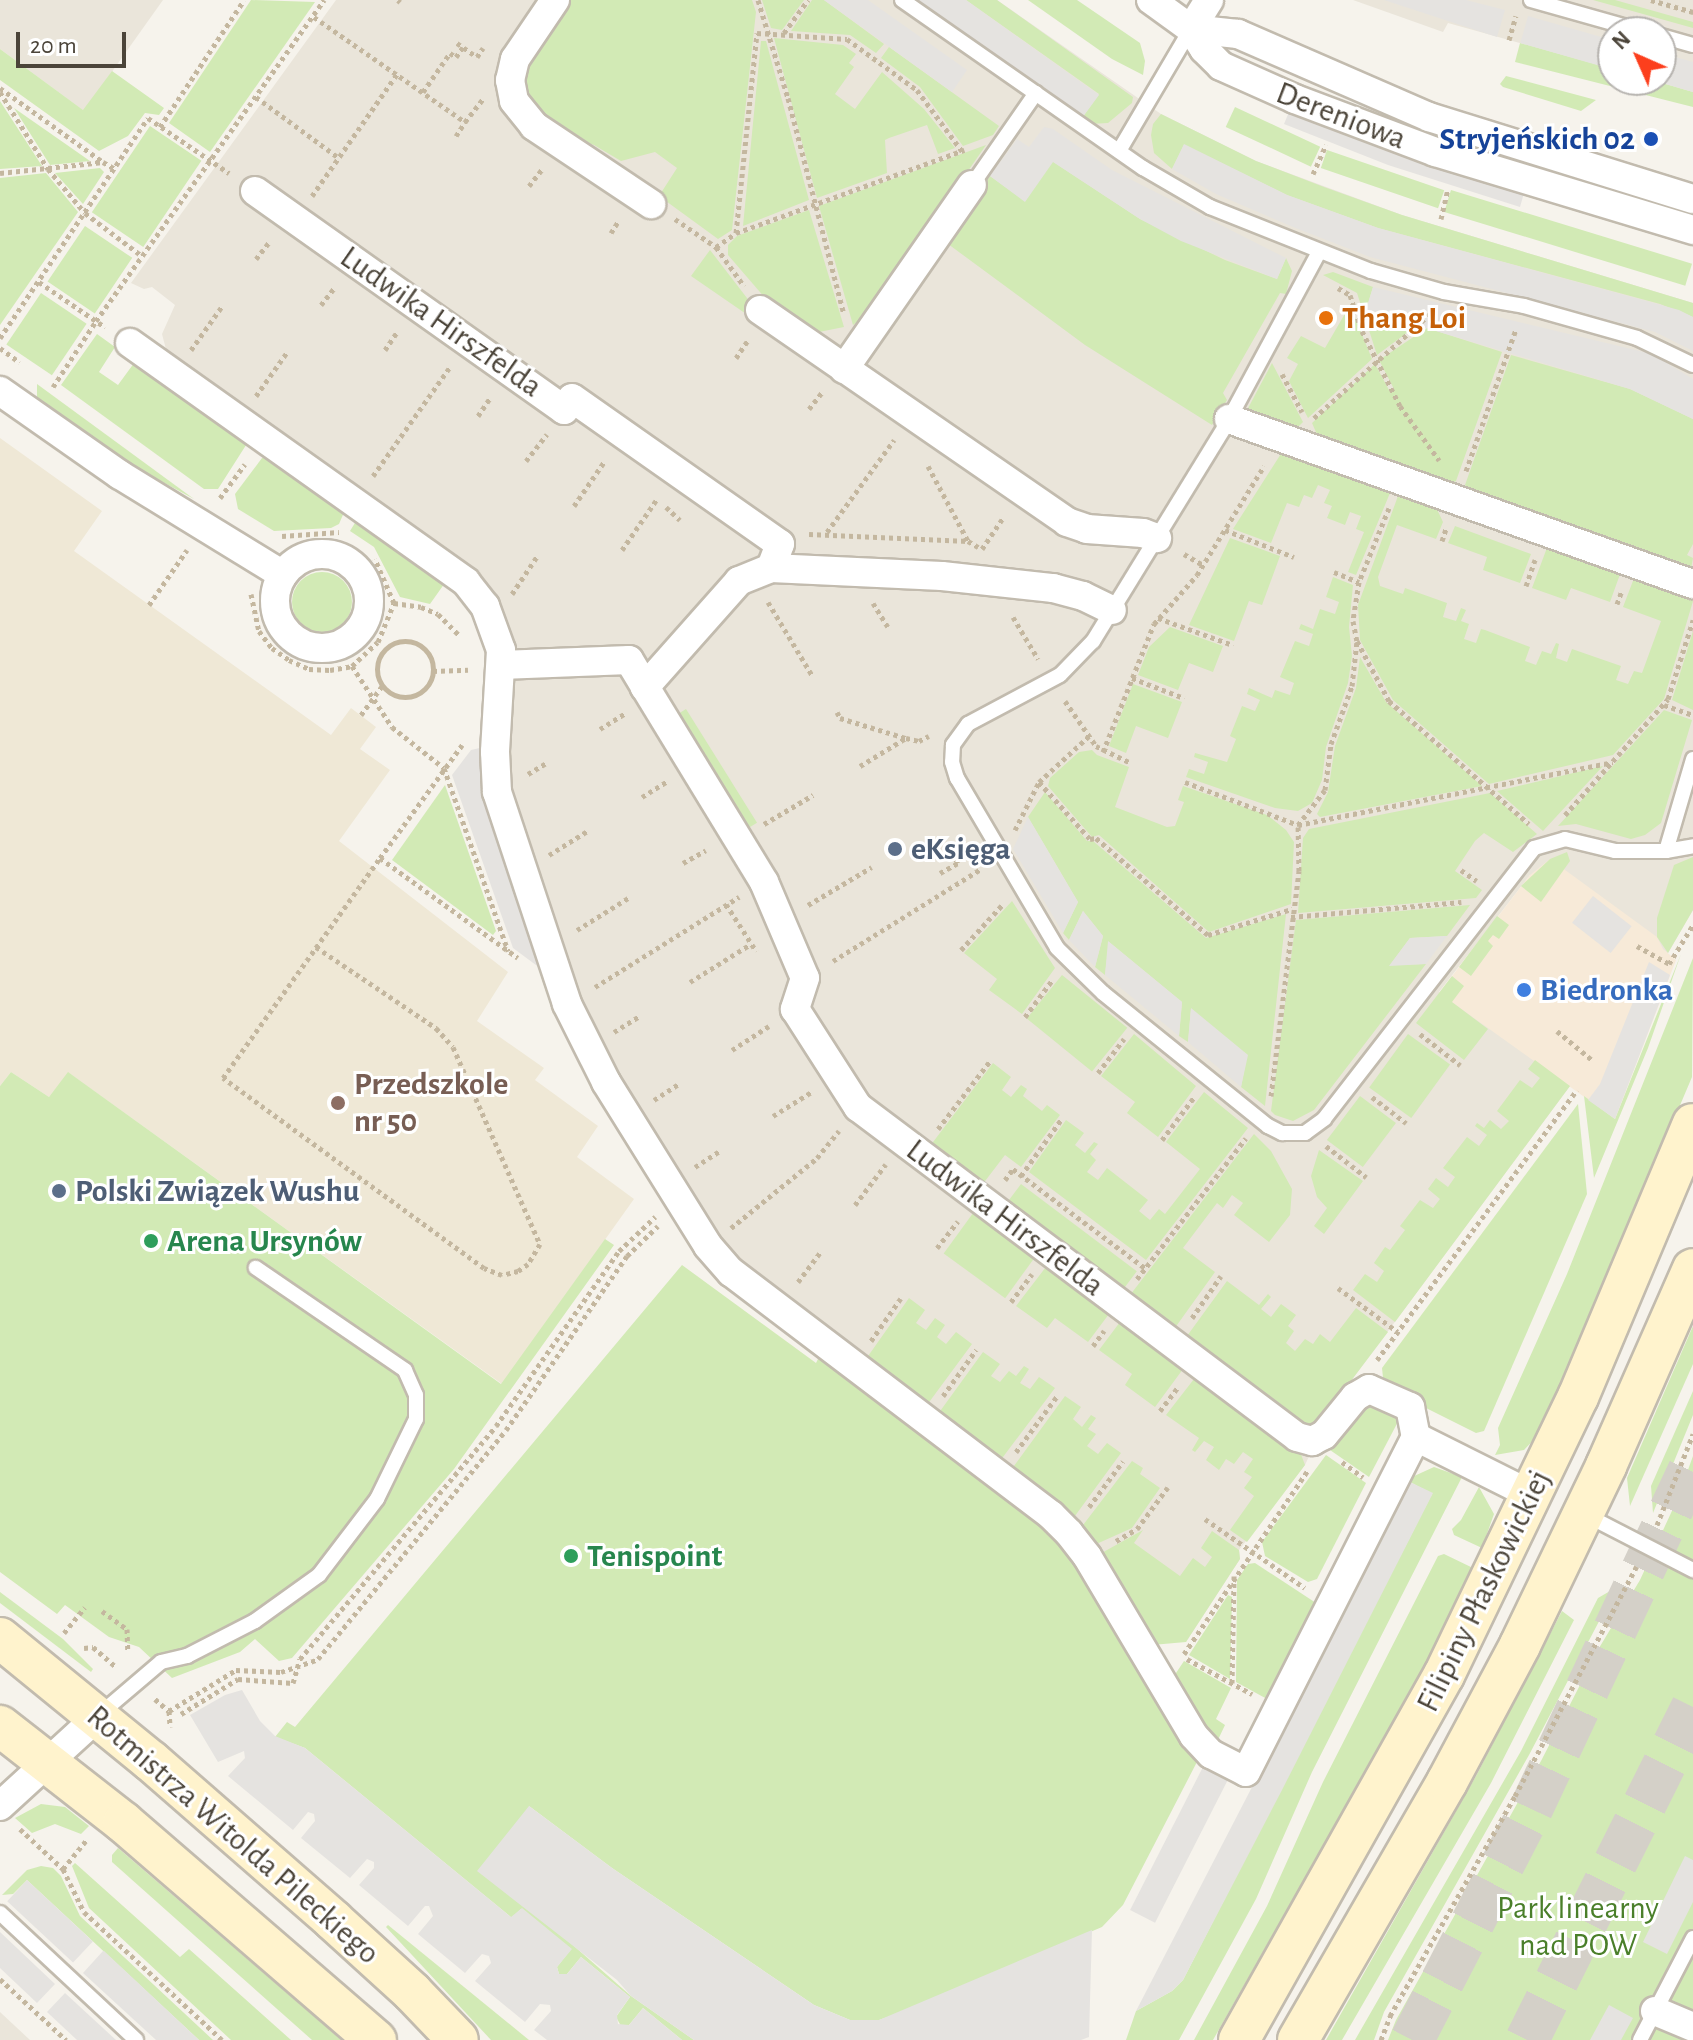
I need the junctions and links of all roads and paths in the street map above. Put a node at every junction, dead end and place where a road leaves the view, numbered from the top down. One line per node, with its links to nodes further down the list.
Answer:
1 (244, 0): 27 (path)
2 (324, 0): 12 (path)
3 (555, 0): 21 (street)
4 (758, 0): 16 (path)
5 (808, 0): 17 (path)
6 (902, 0): 24 (lane)
7 (1151, 0): 14 (street, Dereniowa)
8 (1209, 0): 14 (street)
9 (1531, 0): 13 (lane)
10 (1651, 0): 11 (path)
11 (1693, 12)
12 (313, 17): 20 (path); 25 (path)
13 (1597, 19)
14 (1191, 29): 32 (lane); 43 (street, Dereniowa); 49 (street, Dereniowa)
15 (1512, 32): 18 (path)
16 (768, 33): 17 (path); 45 (path); 50 (path)
17 (784, 34): 31 (path)
18 (1509, 40)
19 (463, 47): 23 (path)
20 (397, 74): 23 (path); 33 (path)
21 (510, 80): 26 (path); 44 (street)
22 (0, 90): 35 (path); 36 (path)
23 (423, 92): 26 (path)
24 (1036, 93): 28 (lane); 32 (lane)
25 (256, 97): 33 (path); 34 (path)
26 (465, 122): 29 (path)
27 (160, 127): 34 (path); 37 (path)
28 (1007, 134): 31 (path); 40 (lane)
29 (456, 136)
30 (1337, 149): 39 (path)
31 (962, 151): 45 (path)
32 (1119, 151): 52 (lane)
33 (339, 158): 48 (path)
34 (209, 160): 42 (path); 53 (path)
35 (103, 162): 36 (path); 37 (path)
36 (48, 169): 38 (path); 46 (path)
37 (115, 169): 46 (path)
38 (0, 173)
39 (1313, 174)
40 (972, 185): 67 (street)
41 (1436, 185): 47 (path)
42 (255, 191): 48 (street, Ludwika Hirszfelda)
43 (1693, 199)
44 (651, 204): 51 (path)
45 (814, 205): 50 (path); 67 (path)
46 (85, 213): 53 (path); 55 (path)
47 (1441, 219)
48 (296, 220): 62 (street, Ludwika Hirszfelda)
49 (1693, 230)
50 (736, 233): 51 (path)
51 (716, 247): 59 (path)
52 (1319, 252): 54 (lane); 56 (lane)
53 (142, 256): 60 (path)
54 (1310, 272): 64 (lane); 66 (path)
55 (39, 282): 60 (path); 61 (path)
56 (1444, 292): 58 (lane); 66 (path)
57 (223, 305): 69 (path)
58 (1524, 306): 68 (lane); 80 (path)
59 (760, 310): 67 (street)
60 (96, 321): 63 (path); 70 (path)
61 (0, 338)
62 (469, 339): 82 (path); 93 (street, Ludwika Hirszfelda)
63 (130, 343): 69 (street)
64 (1269, 348): 66 (path); 73 (lane)
65 (288, 351): 74 (path)
66 (1376, 360): 80 (path)
67 (849, 361): 72 (street)
68 (1693, 365)
69 (174, 374): 74 (street)
70 (53, 387)
71 (0, 391): 95 (street)
72 (911, 417): 79 (street); 86 (path); 88 (path)
73 (1229, 419): 76 (street); 87 (lane)
74 (240, 420): 75 (street)
75 (265, 438): 82 (street); 83 (path)
76 (1280, 438): 78 (street); 85 (path)
77 (604, 462): 84 (path)
78 (1400, 480): 80 (street); 97 (path)
79 (1021, 492): 87 (street); 96 (path)
80 (1458, 495): 98 (street)
81 (657, 499): 90 (path)
82 (356, 501): 102 (street)
83 (217, 502)
84 (574, 506)
85 (1225, 530): 92 (path); 103 (path)
86 (826, 533)
87 (1157, 538): 101 (lane)
88 (968, 541)
89 (191, 544): 100 (path)
90 (622, 550)
91 (538, 555): 102 (path)
92 (1294, 557)
93 (762, 572): 96 (street); 116 (path); 119 (street)
94 (1334, 572): 97 (path)
95 (283, 575)
96 (969, 579): 101 (street)
97 (1359, 582): 106 (path)
98 (1693, 584)
99 (394, 603): 105 (path)
100 (149, 605)
101 (1112, 610): 128 (lane)
102 (489, 616): 111 (street)
103 (1158, 618): 108 (path); 117 (path)
104 (1693, 620): 123 (path)
105 (462, 639)
106 (1357, 641): 137 (path); 140 (path)
107 (378, 642): 109 (path)
108 (1233, 645)
109 (386, 649): 115 (path); 118 (path)
110 (467, 660): 114 (path)
111 (501, 665): 119 (street); 122 (street)
112 (352, 666): 121 (path)
113 (460, 670): 115 (path)
114 (470, 670)
115 (433, 671): 118 (path)
116 (813, 677)
117 (1132, 678): 120 (path); 130 (path)
118 (382, 686): 121 (path)
119 (645, 687): 151 (street)
120 (1184, 698)
121 (372, 699): 125 (path); 134 (path)
122 (498, 701): 134 (path); 168 (street)
123 (1664, 705): 126 (path); 132 (path)
124 (837, 712): 129 (path)
125 (361, 715)
126 (1693, 715)
127 (1089, 736): 135 (path)
128 (957, 737): 129 (path); 146 (lane)
129 (906, 738): 133 (path)
130 (1103, 752)
131 (1693, 759): 145 (lane)
132 (1613, 762): 137 (path); 142 (path)
133 (860, 766)
134 (444, 768): 147 (path); 164 (path)
135 (1039, 782): 146 (path); 155 (path)
136 (1185, 782): 140 (path)
137 (1489, 789): 140 (path); 142 (path)
138 (813, 795): 139 (path)
139 (775, 817)
140 (1298, 825): 155 (path)
141 (589, 830): 148 (path)
142 (1547, 840): 145 (lane); 154 (lane)
143 (1693, 846): 145 (lane)
144 (951, 851): 150 (path)
145 (1666, 851)
146 (1001, 857): 152 (lane); 166 (path)
147 (380, 858): 162 (path); 164 (path)
148 (542, 859)
149 (872, 867): 157 (path)
150 (940, 873)
151 (764, 882): 157 (street); 168 (path)
152 (1019, 887): 163 (path); 165 (lane)
153 (630, 897): 159 (path)
154 (1492, 899): 156 (path); 171 (lane)
155 (1292, 909): 156 (path)
156 (1291, 917): 189 (path)
157 (780, 922): 166 (street)
158 (1693, 925): 161 (path)
159 (570, 934)
160 (751, 944): 167 (path)
161 (1637, 946)
162 (316, 947): 162 (path)
163 (961, 950)
164 (508, 951): 168 (path)
165 (1067, 960): 170 (path); 172 (lane)
166 (805, 978): 169 (street)
167 (690, 982)
168 (564, 998): 198 (street)
169 (795, 1009): 174 (path); 179 (street, Ludwika Hirszfelda)
170 (1025, 1017)
171 (1400, 1020): 177 (path); 181 (lane)
172 (1138, 1021): 178 (path); 180 (lane)
173 (1557, 1031): 175 (path)
174 (732, 1050)
175 (1592, 1060)
176 (990, 1061): 186 (path)
177 (1460, 1065)
178 (1098, 1073)
179 (838, 1075): 185 (street, Ludwika Hirszfelda); 187 (path)
180 (1209, 1079): 189 (lane); 193 (path)
181 (1352, 1082): 190 (path); 192 (lane)
182 (680, 1083): 184 (path)
183 (1577, 1090): 209 (path)
184 (649, 1102)
185 (858, 1107): 194 (street, Ludwika Hirszfelda); 201 (path)
186 (949, 1114)
187 (773, 1116)
188 (1061, 1120): 196 (path)
189 (1260, 1120): 192 (lane)
190 (1406, 1123)
191 (1693, 1124): 222 (main road, Filipiny Płaskowickiej)
192 (1307, 1132): 197 (path)
193 (1162, 1140)
194 (902, 1142): 199 (path); 200 (street, Ludwika Hirszfelda)
195 (1238, 1148): 196 (path)
196 (1021, 1176): 200 (path)
197 (1366, 1177)
198 (684, 1205): 201 (street); 240 (path); 240 (path)
199 (855, 1205)
200 (987, 1205): 211 (street, Ludwika Hirszfelda)
201 (708, 1246): 208 (street)
202 (821, 1251): 208 (path)
203 (256, 1268): 248 (lane)
204 (1693, 1269): 224 (main road, Filipiny Płaskowickiej)
205 (1221, 1276): 211 (path)
206 (1338, 1288): 209 (path)
207 (901, 1298): 210 (path)
208 (779, 1308): 228 (street)
209 (1398, 1332): 213 (path)
210 (869, 1344)
211 (1173, 1344): 213 (street, Ludwika Hirszfelda)
212 (976, 1350): 215 (path)
213 (1364, 1390): 217 (street)
214 (1058, 1395): 218 (path)
215 (942, 1397)
216 (1693, 1434): 226 (path)
217 (1416, 1437): 222 (street); 245 (street)
218 (1017, 1451)
219 (1123, 1461): 223 (path)
220 (1303, 1478): 227 (path)
221 (1168, 1487): 228 (path)
222 (1532, 1495): 265 (main road, Filipiny Płaskowickiej)
223 (1087, 1510)
224 (1584, 1514): 230 (lane); 266 (main road, Filipiny Płaskowickiej)
225 (1205, 1519): 227 (path)
226 (1653, 1532)
227 (1250, 1553): 231 (path); 232 (path)
228 (1087, 1556): 243 (street)
229 (1639, 1561): 267 (path)
230 (1693, 1570)
231 (1234, 1576): 239 (path); 242 (path)
232 (1315, 1594)
233 (85, 1607): 235 (path)
234 (102, 1611): 238 (path)
235 (64, 1633)
236 (0, 1638): 248 (main road, Rotmistrza Witolda Pileckiego)
237 (84, 1648): 241 (path)
238 (128, 1652)
239 (1183, 1656): 242 (path); 243 (path)
240 (296, 1668): 246 (path); 247 (path)
241 (122, 1672)
242 (1232, 1683): 245 (path)
243 (1163, 1685): 245 (street)
244 (150, 1696): 246 (path)
245 (1279, 1708)
246 (169, 1711): 250 (path)
247 (181, 1714)
248 (97, 1717): 251 (street); 264 (main road, Rotmistrza Witolda Pileckiego)
249 (0, 1726): 251 (main road, Rotmistrza Witolda Pileckiego)
250 (171, 1737)
251 (48, 1761): 252 (street); 263 (main road, Rotmistrza Witolda Pileckiego)
252 (5, 1813): 254 (path)
253 (89, 1836): 254 (path)
254 (63, 1869): 262 (path)
255 (0, 1913): 261 (lane)
256 (1693, 1938): 258 (lane)
257 (0, 1979): 260 (path)
258 (1655, 2011): 259 (street); 268 (lane)
259 (1693, 2027)
260 (66, 2040)
261 (136, 2040)
262 (222, 2040)
263 (376, 2040)
264 (458, 2040)
265 (1239, 2040)
266 (1298, 2040)
267 (1381, 2040)
268 (1640, 2040)

